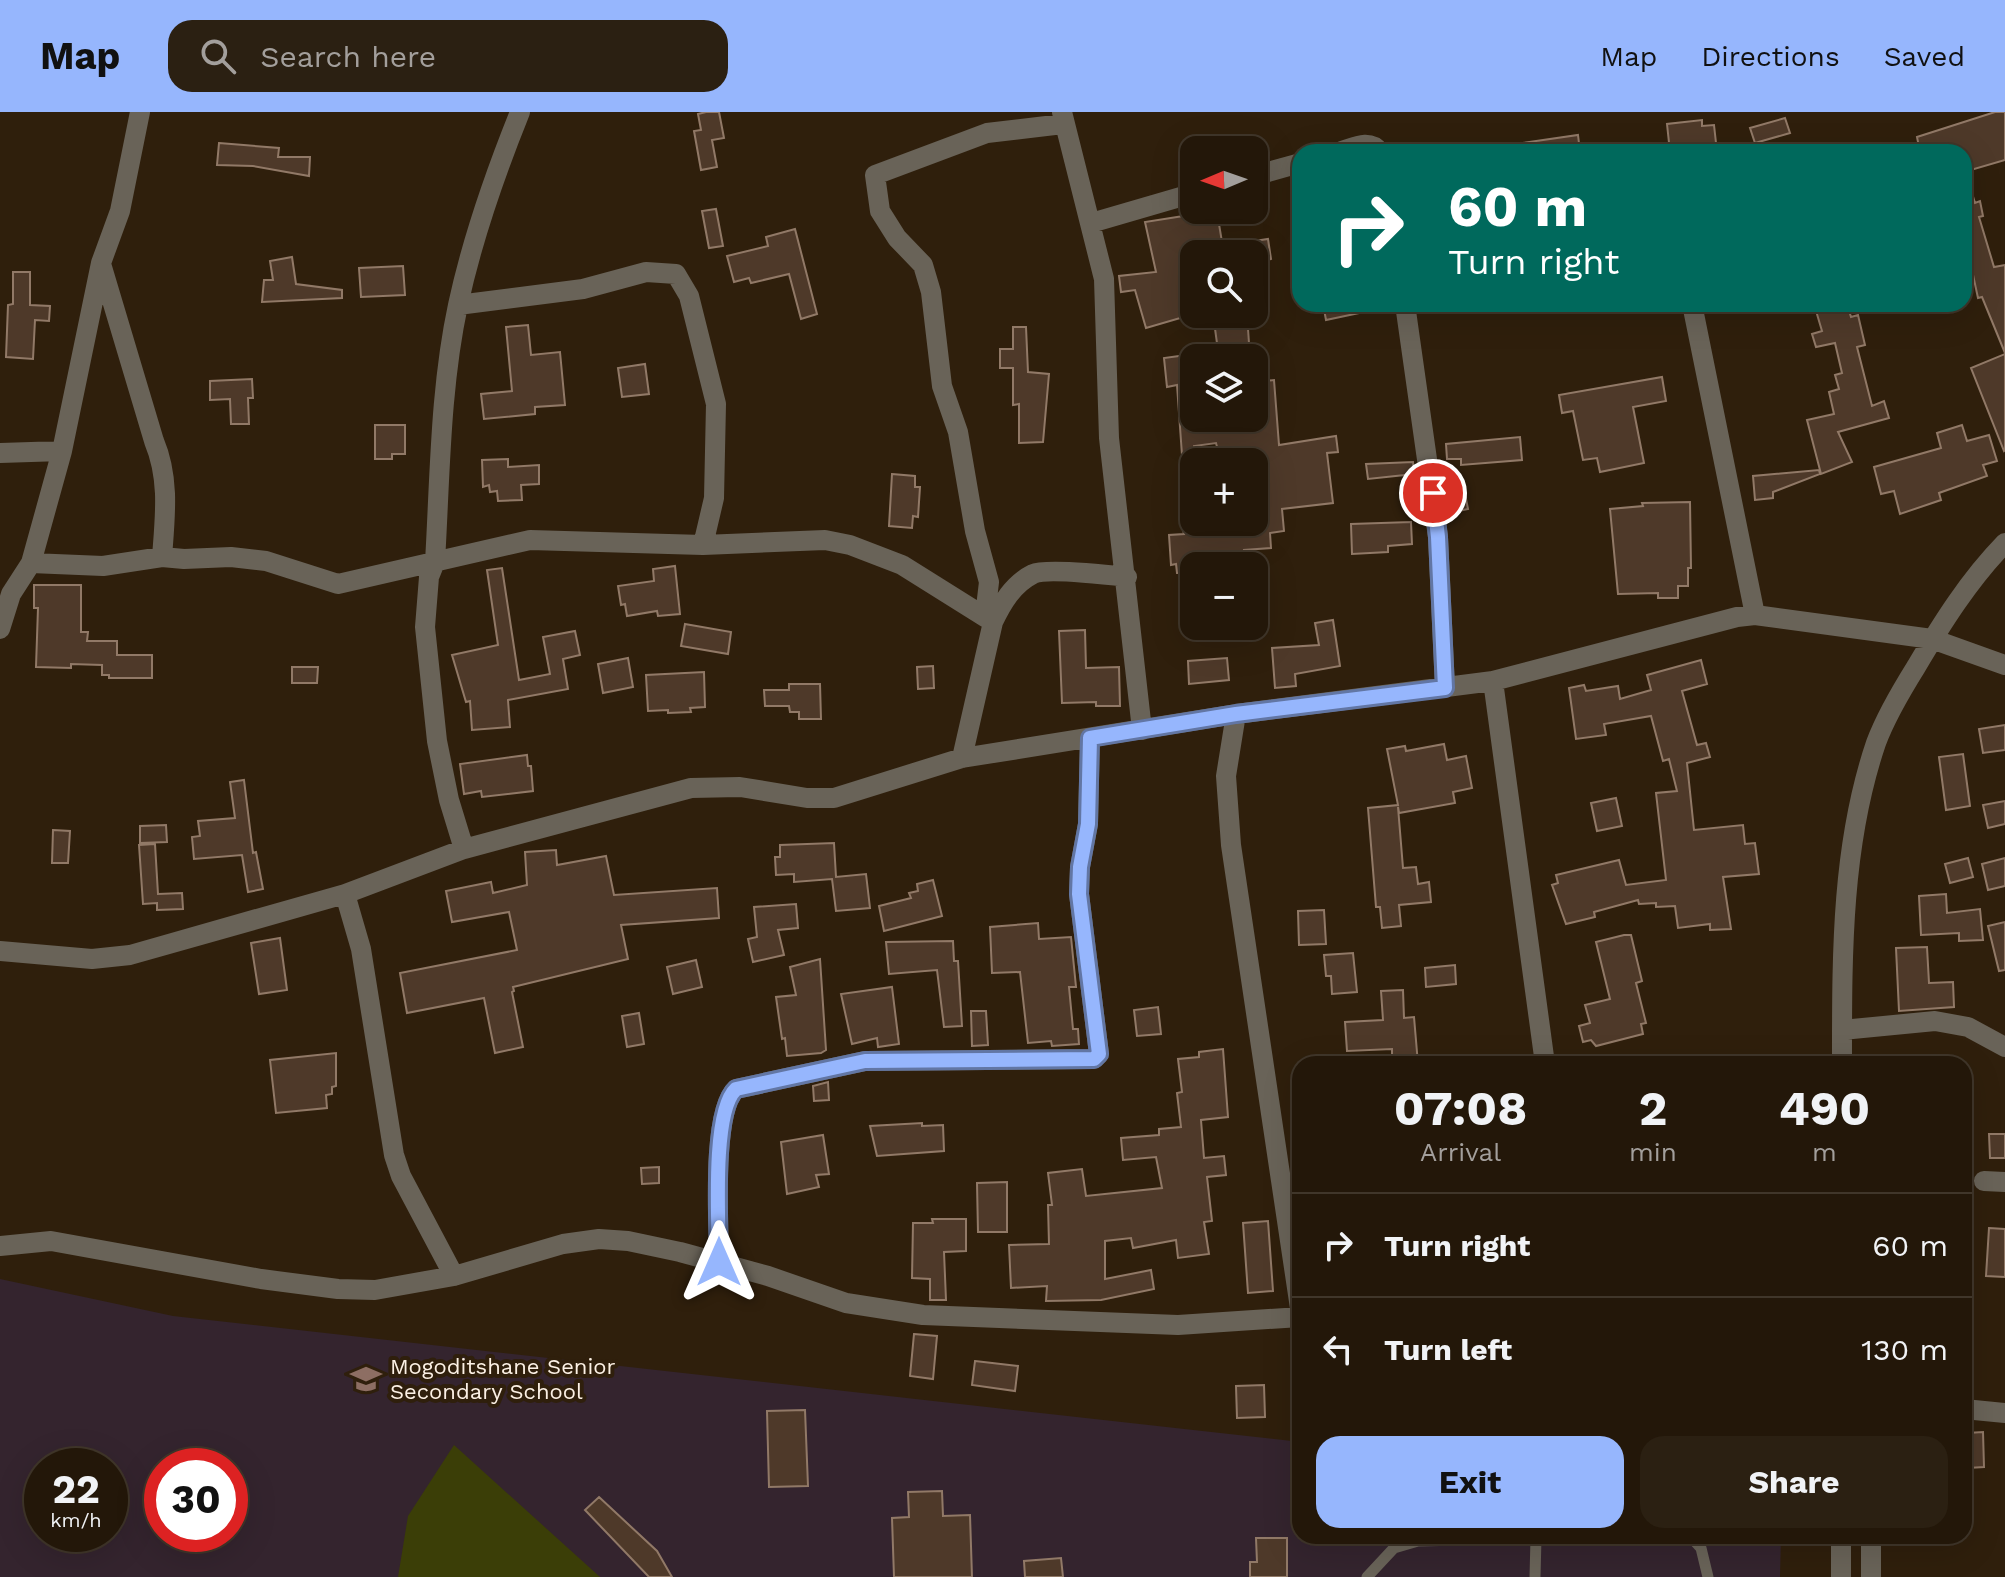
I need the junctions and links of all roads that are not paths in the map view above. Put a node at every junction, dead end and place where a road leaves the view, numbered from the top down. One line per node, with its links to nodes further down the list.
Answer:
1 (140, 112): 8 (street)
2 (520, 112): 9 (street)
3 (1062, 118): 7 (street); 21 (street)
4 (1292, 165): 5 (street)
5 (1268, 172)
6 (1180, 197): 7 (street)
7 (1091, 223): 19 (street)
8 (101, 263): 12 (street); 16 (street)
9 (458, 305): 15 (street); 17 (street)
10 (1406, 312): 26 (street)
11 (1694, 312): 20 (street)
12 (62, 451): 13 (street); 18 (street)
13 (0, 453)
14 (2005, 543): 23 (street)
15 (703, 545): 17 (street); 21 (street)
16 (162, 557): 17 (street); 18 (street)
17 (435, 562): 31 (street)
18 (31, 563): 22 (street)
19 (1127, 577): 21 (street); 28 (street)
20 (1755, 615): 23 (street); 25 (street)
21 (989, 619): 30 (street)
22 (0, 629)
23 (1932, 639): 24 (street); 34 (street)
24 (2005, 665)
25 (1493, 681): 26 (street); 36 (street)
26 (1445, 688): 27 (street)
27 (1236, 714): 28 (street); 39 (street)
28 (1142, 730): 29 (street)
29 (1090, 738): 30 (street); 40 (street)
30 (962, 758): 31 (street)
31 (464, 849): 32 (street)
32 (345, 894): 33 (street); 41 (street)
33 (0, 951)
34 (1842, 1030): 35 (street); 37 (street)
35 (2005, 1047)
36 (1544, 1056)
37 (1842, 1056)
38 (0, 1246): 41 (street)
39 (1292, 1254)
40 (719, 1262): 41 (street); 42 (street)
41 (454, 1276)
42 (1292, 1318)
43 (1972, 1410): 44 (street)
44 (2005, 1413)
45 (1408, 1544): 50 (lane)
46 (1536, 1544): 51 (lane)
47 (1697, 1544): 52 (lane)
48 (1841, 1544): 53 (street)
49 (1871, 1544): 54 (street)
50 (1367, 1577)
51 (1535, 1577)
52 (1708, 1577)
53 (1841, 1577)
54 (1871, 1577)

